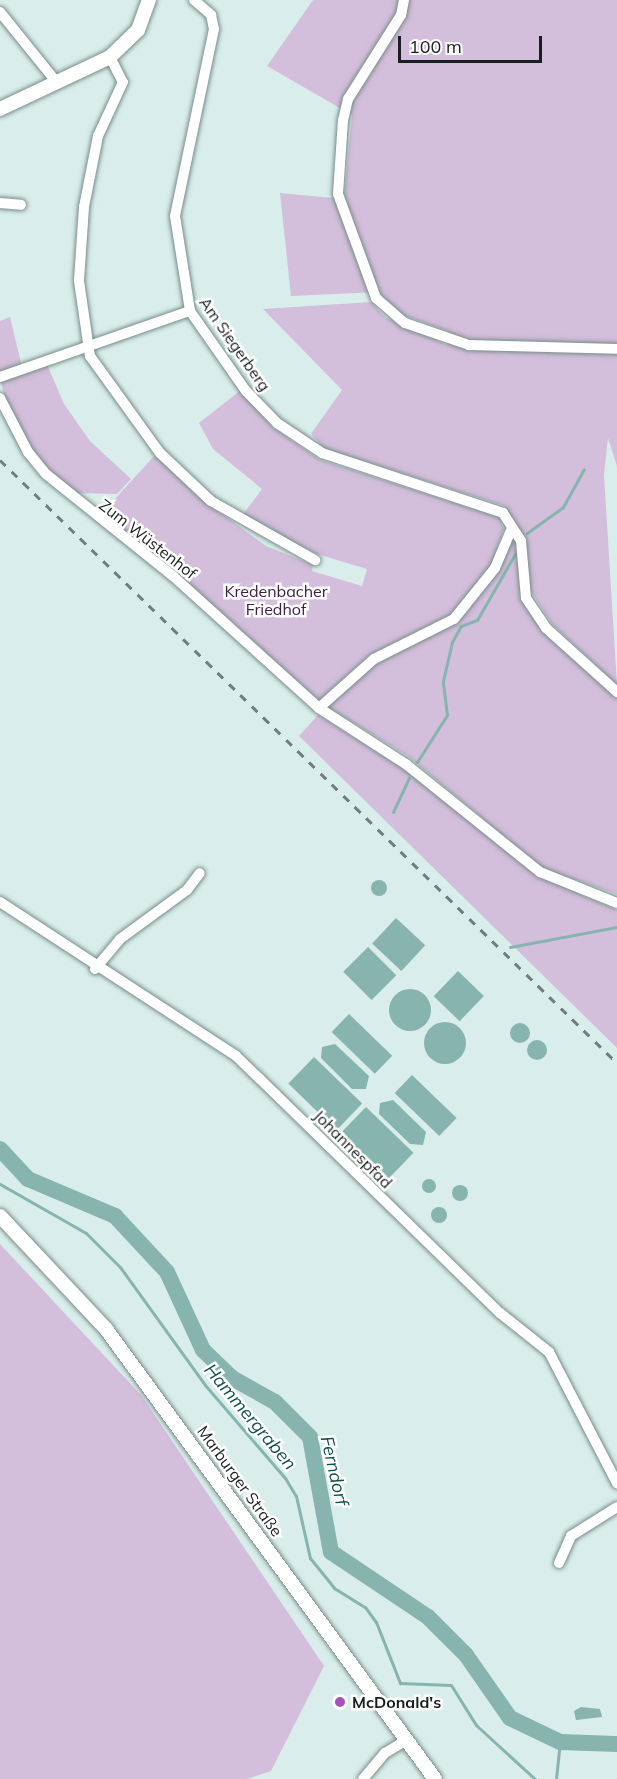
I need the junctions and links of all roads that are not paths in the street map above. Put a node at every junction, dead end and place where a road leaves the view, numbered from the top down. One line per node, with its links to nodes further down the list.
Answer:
1 (149, 0): 5 (main road)
2 (194, 0): 10 (street, Am Siegerberg)
3 (404, 0): 12 (street)
4 (0, 12): 6 (street)
5 (110, 57): 6 (main road); 11 (street)
6 (58, 84): 7 (main road)
7 (0, 109)
8 (0, 203): 9 (street)
9 (21, 205)
10 (190, 311): 11 (street); 15 (street, Am Siegerberg)
11 (88, 346): 13 (street); 16 (street)
12 (617, 349)
13 (0, 377)
14 (0, 398): 18 (street, Zum Wüstenhof)
15 (512, 528): 17 (street, Am Siegerberg); 18 (street)
16 (315, 560)
17 (617, 692)
18 (319, 708): 21 (street, Zum Wüstenhof)
19 (200, 873): 22 (street)
20 (0, 902): 22 (street, Johannespfad)
21 (617, 903)
22 (95, 969): 24 (street, Johannespfad)
23 (0, 1216): 27 (main road, Marburger Straße)
24 (617, 1483)
25 (617, 1507): 26 (street)
26 (559, 1563)
27 (408, 1739): 28 (street); 29 (main road, Marburger Straße)
28 (363, 1779)
29 (435, 1779)

